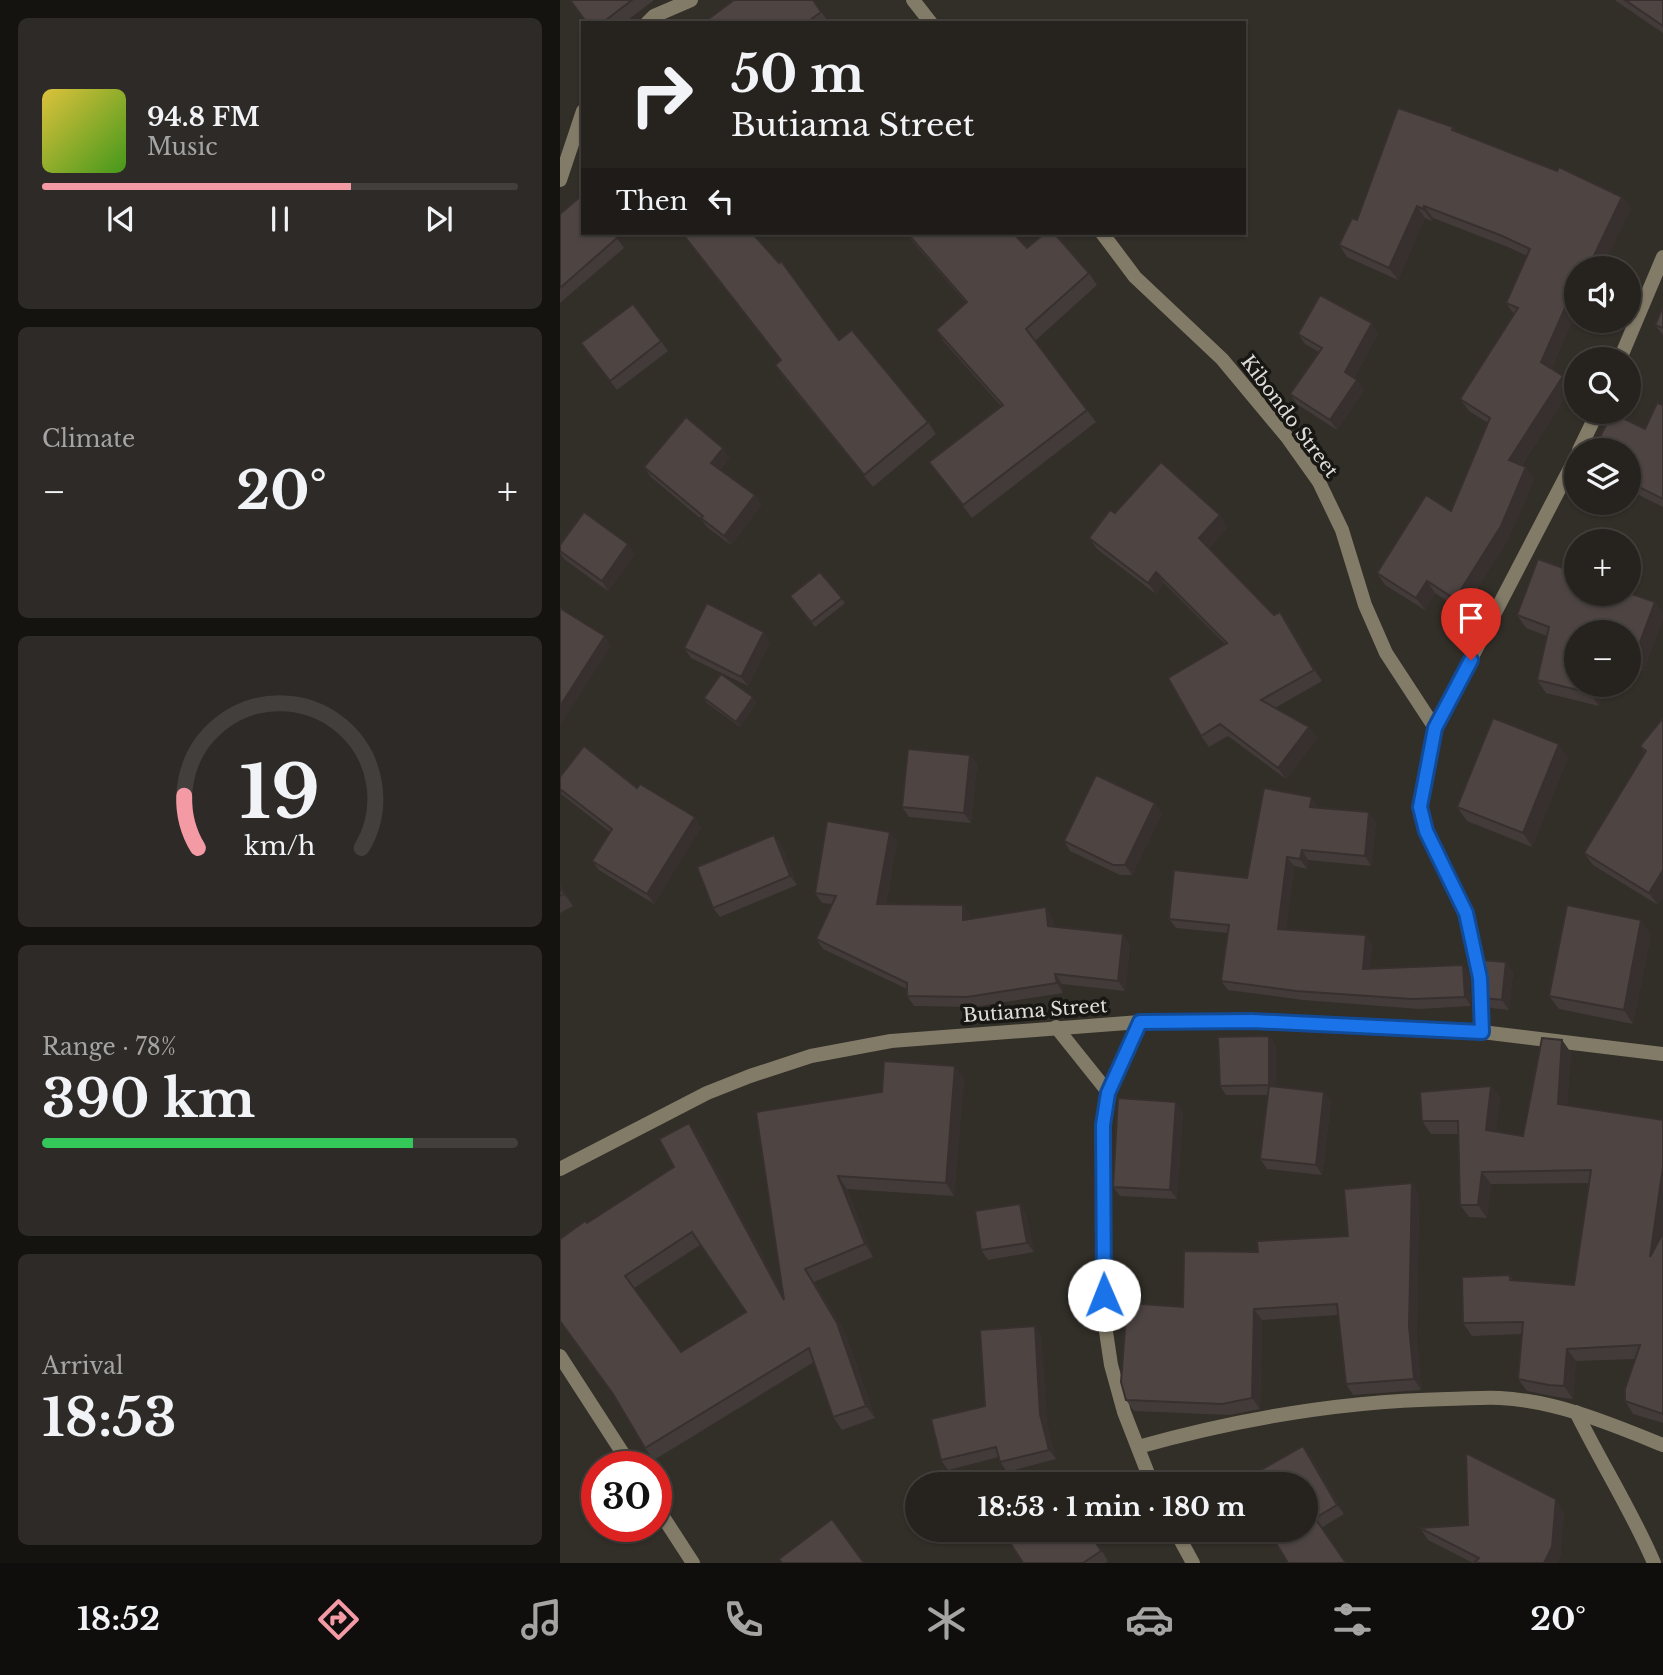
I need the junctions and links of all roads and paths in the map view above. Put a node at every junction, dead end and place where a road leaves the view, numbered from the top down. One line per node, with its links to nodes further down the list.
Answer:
1 (691, 0): 3 (street)
2 (913, 0): 4 (street)
3 (649, 21)
4 (929, 21)
5 (581, 117): 6 (street)
6 (560, 180)
7 (1104, 235): 11 (street, Kibondo Street)
8 (1663, 257): 9 (street)
9 (1625, 347)
10 (1564, 479): 11 (street)
11 (1435, 728): 14 (street)
12 (1140, 1022): 13 (street, Butiama Street); 14 (street, Butiama Street); 16 (street)
13 (1056, 1027): 16 (street); 17 (street, Butiama Street)
14 (1482, 1032): 15 (street, Butiama Street)
15 (1663, 1054)
16 (1108, 1093): 21 (street)
17 (560, 1170)
18 (560, 1356): 22 (street)
19 (1576, 1412): 20 (street); 21 (street); 28 (street)
20 (1663, 1445)
21 (1138, 1447): 23 (street)
22 (621, 1451)
23 (1147, 1472)
24 (672, 1531): 26 (street)
25 (1182, 1542): 27 (street)
26 (693, 1563)
27 (1193, 1563)
28 (1654, 1563)

